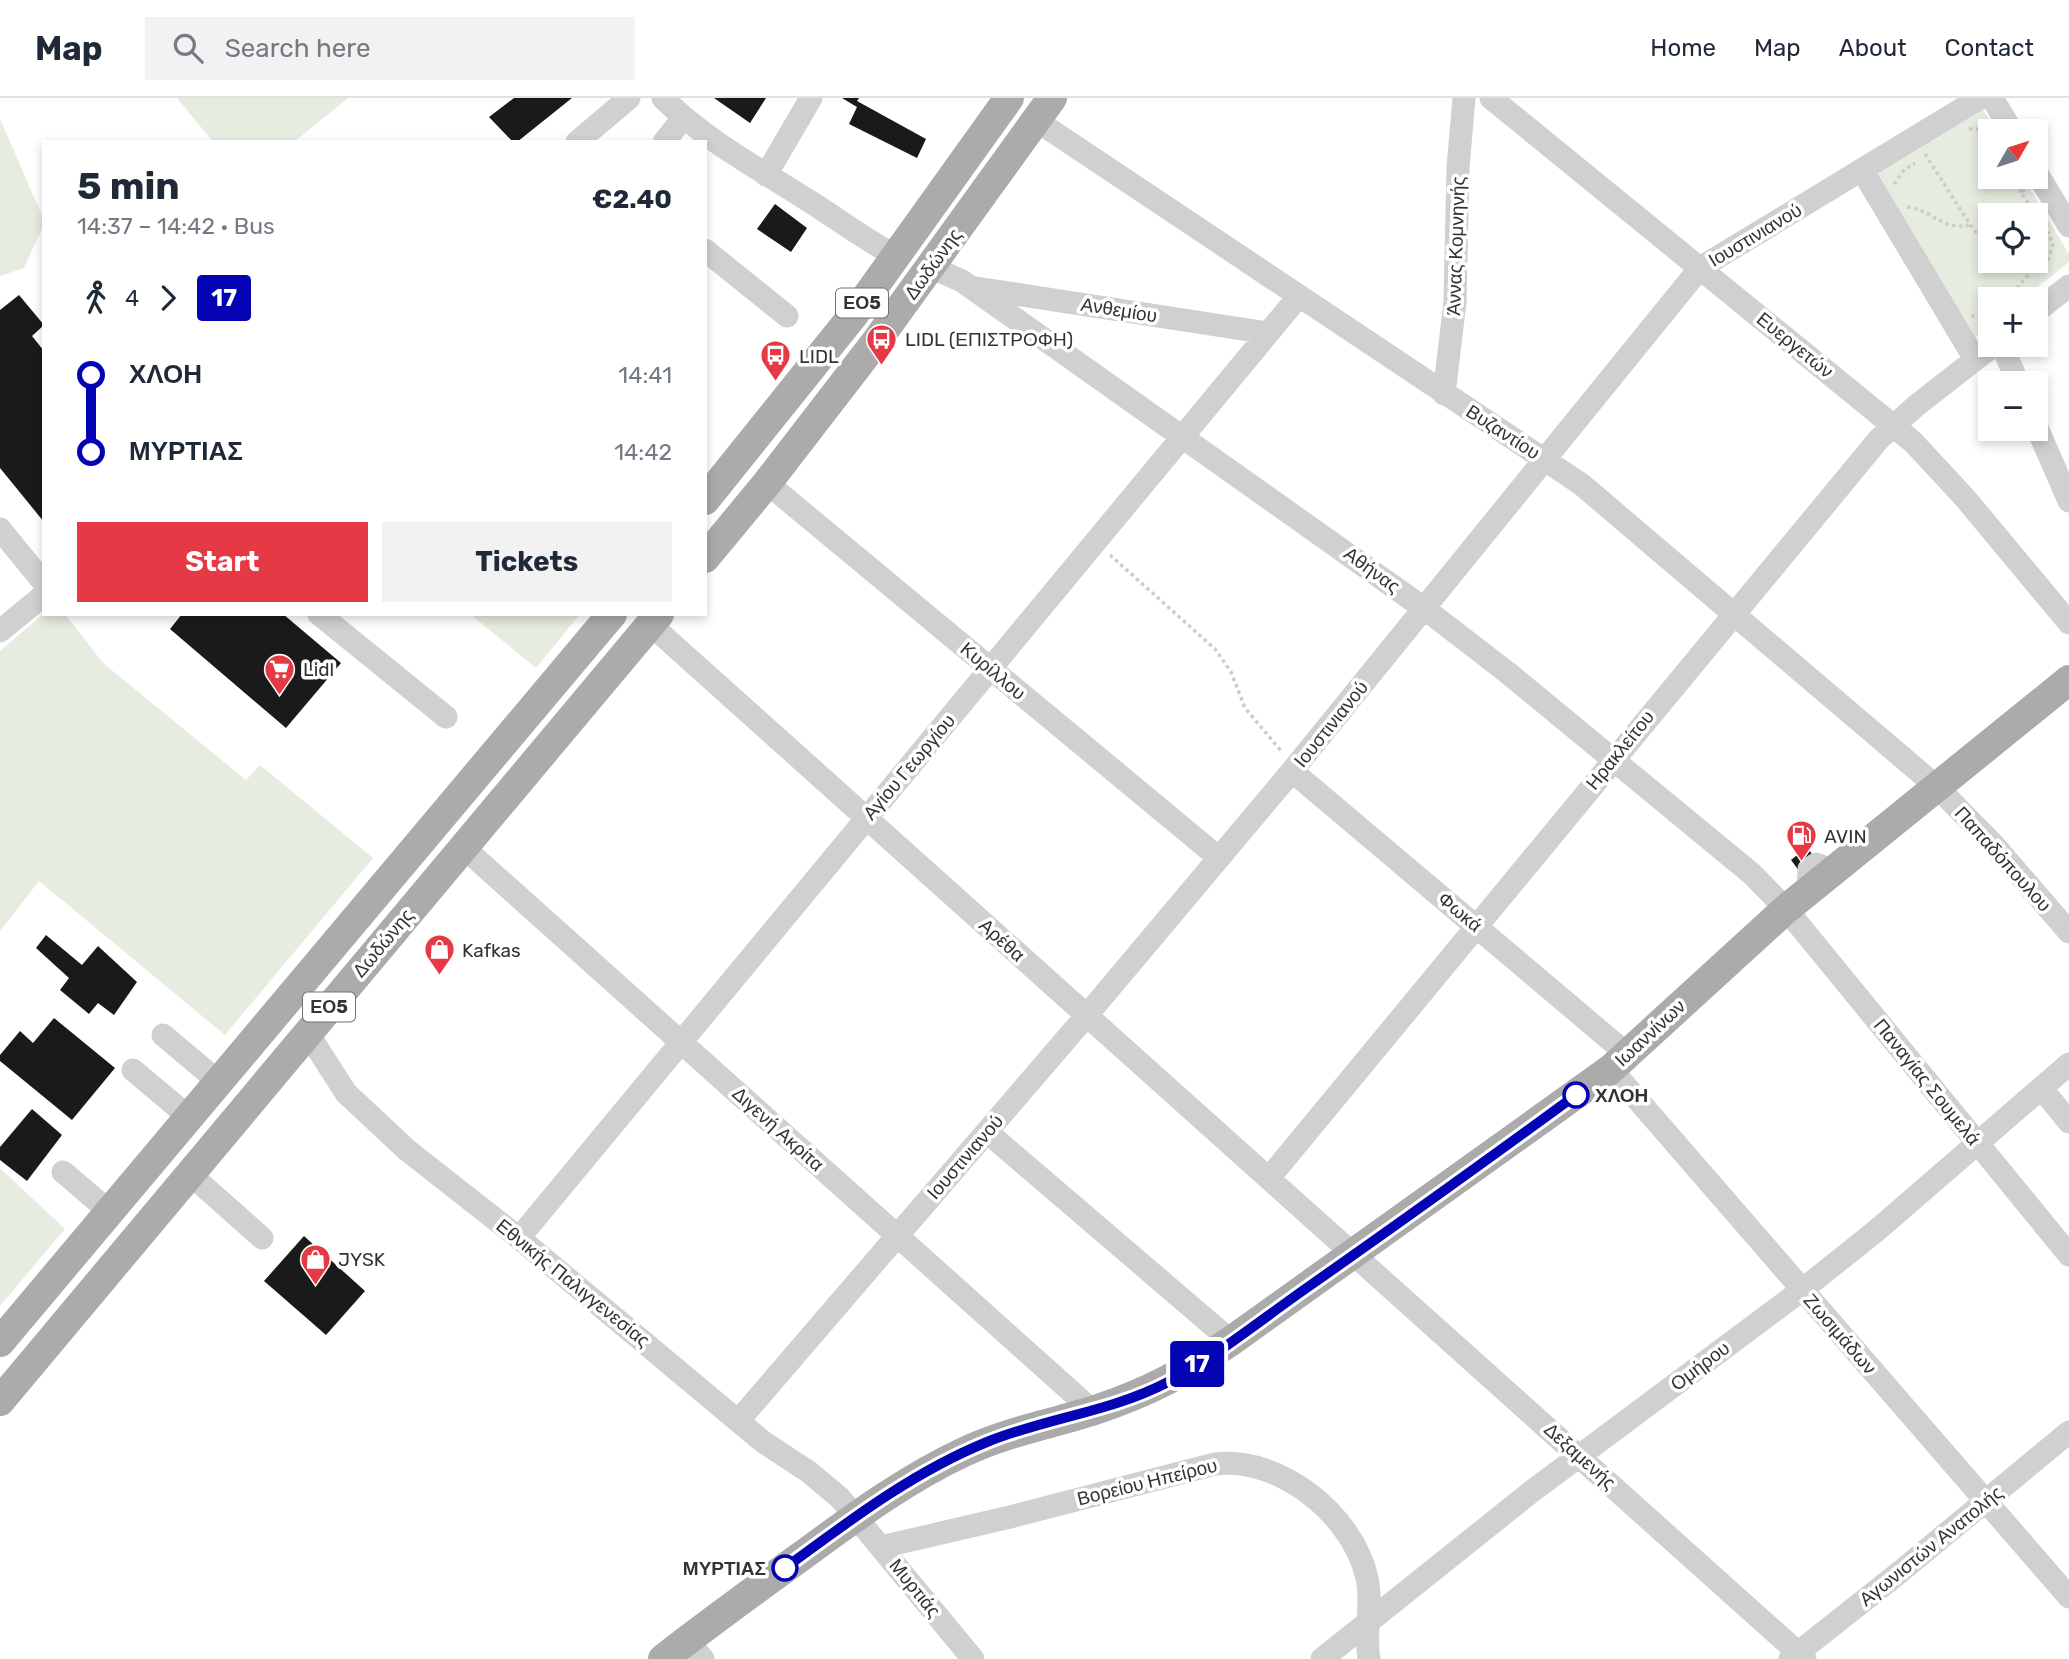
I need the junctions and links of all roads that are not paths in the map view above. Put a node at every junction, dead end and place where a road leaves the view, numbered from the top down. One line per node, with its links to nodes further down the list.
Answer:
1 (629, 98): 12 (street)
2 (663, 98): 10 (street)
3 (811, 98): 15 (street)
4 (1009, 98): 19 (main road, Δωδώνης / ΕΟ5)
5 (1464, 98): 30 (street, Άννας Κομνηνής)
6 (1491, 98): 21 (street, Ευεργετών)
7 (1980, 98): 14 (street, Ιουστινιανού)
8 (1992, 98): 11 (street)
9 (1044, 110): 20 (main road, Δωδώνης / ΕΟ5); 24 (street, Βυζαντίου)
10 (684, 117): 13 (street); 15 (street)
11 (2005, 119)
12 (579, 140)
13 (666, 140)
14 (1862, 170): 21 (street, Ιουστινιανού); 29 (street)
15 (766, 175): 19 (street)
16 (2047, 189): 17 (street)
17 (2069, 226)
18 (707, 252): 26 (street)
19 (896, 256): 36 (main road, Δωδώνης / ΕΟ5)
20 (931, 267): 23 (street, Αθήνας); 35 (main road, Δωδώνης / ΕΟ5)
21 (1700, 268): 31 (street, Ευεργετών); 34 (street, Ιουστινιανού)
22 (2069, 286): 25 (street)
23 (970, 287): 27 (street, Ανθεμίου); 32 (street, Αθήνας)
24 (1299, 296): 27 (street, Αγίου Γεωργίου); 30 (street, Βυζαντίου)
25 (2048, 302)
26 (787, 316)
27 (1268, 333): 32 (street, Αγίου Γεωργίου)
28 (1978, 357): 29 (street, Ηρακλείτου)
29 (1975, 359): 31 (street, Ηρακλείτου)
30 (1444, 394): 34 (street, Βυζαντίου)
31 (1893, 425): 43 (street, Ηρακλείτου); 47 (street, Ευεργετών)
32 (1183, 436): 42 (street, Αθήνας); 49 (street, Αγίου Γεωργίου)
33 (2043, 441): 37 (street)
34 (1547, 460): 42 (street, Ιουστινιανού); 43 (street, Βυζαντίου)
35 (767, 483): 39 (main road, Δωδώνης / ΕΟ5); 49 (street, Κυρίλλου)
36 (707, 498)
37 (2069, 501)
38 (0, 529): 40 (street)
39 (707, 556)
40 (42, 581)
41 (42, 597): 48 (street)
42 (1425, 609): 52 (street, Αθήνας); 53 (street, Ιουστινιανού)
43 (1734, 612): 52 (street, Ηρακλείτου); 54 (street, Βυζαντίου)
44 (321, 616): 51 (street)
45 (610, 616): 68 (main road, Δωδώνης / ΕΟ5)
46 (655, 620): 55 (street, Αρέθα); 56 (main road, Δωδώνης / ΕΟ5)
47 (2069, 622)
48 (0, 631)
49 (990, 669): 55 (street, Αγίου Γεωργίου); 57 (street, Κυρίλλου)
50 (2069, 680): 54 (main road, Ιωαννίνων)
51 (446, 717)
52 (1613, 759): 58 (street, Αθήνας); 59 (street, Ηρακλείτου)
53 (1292, 771): 57 (street, Ιουστινιανού); 59 (street, Φωκά)
54 (1936, 786): 58 (main road, Ιωαννίνων); 60 (street, Παπαδόπουλου)
55 (866, 818): 61 (street, Αρέθα); 64 (street, Αγίου Γεωργίου)
56 (463, 847): 62 (main road, Δωδώνης / ΕΟ5); 64 (street, Διγενή Ακρίτα)
57 (1219, 858): 61 (street, Ιουστινιανού)
58 (1797, 899): 65 (main road, Ιωαννίνων); 73 (street, Παναγίας Σουμελά)
59 (1476, 925): 65 (street, Φωκά); 76 (street, Ηρακλείτου)
60 (2069, 932)
61 (1087, 1015): 72 (street, Ιουστινιανού); 76 (street, Αρέθα)
62 (307, 1032): 75 (main road, Δωδώνης / ΕΟ5); 80 (street, Εθνικής Παλιγγενεσίας)
63 (163, 1035): 68 (street)
64 (681, 1042): 78 (street, Διγενή Ακρίτα); 80 (street, Αγίου Γεωργίου)
65 (1619, 1062): 81 (main road, Ιωαννίνων); 83 (street, Ζωσιμάδων)
66 (2069, 1064): 69 (street, Ομήρου)
67 (132, 1070): 70 (street)
68 (220, 1083): 70 (main road, Δωδώνης / ΕΟ5)
69 (2042, 1089): 71 (street); 73 (street, Ομήρου)
70 (190, 1118): 77 (main road, Δωδώνης / ΕΟ5)
71 (2069, 1122)
72 (987, 1132): 78 (street, Ιουστινιανού); 85 (street)
73 (1978, 1144): 82 (street, Παναγίας Σουμελά); 83 (street, Ομήρου)
74 (63, 1172): 77 (street)
75 (190, 1174): 79 (street); 86 (main road, Δωδώνης / ΕΟ5)
76 (1269, 1178): 81 (street, Αρέθα)
77 (110, 1212): 84 (main road, Δωδώνης / ΕΟ5)
78 (898, 1236): 87 (street, Διγενή Ακρίτα); 88 (street, Ιουστινιανού)
79 (262, 1238)
80 (519, 1238): 88 (street, Εθνικής Παλιγγενεσίας)
81 (1354, 1255): 85 (main road, Ιωαννίνων); 90 (street, Δεξαμενής)
82 (2069, 1255)
83 (1802, 1290): 90 (street, Ομήρου); 91 (street, Ζωσιμάδων)
84 (4, 1329)
85 (1231, 1341): 87 (main road, Ιωαννίνων)
86 (0, 1401)
87 (1093, 1411): 92 (main road, Ιωαννίνων)
88 (738, 1420): 92 (street, Εθνικής Παλιγγενεσίας)
89 (2069, 1432): 91 (street, Αγωνιστών Ανατολής)
90 (1580, 1455): 95 (street, Ομήρου); 97 (street, Δεξαμενής)
91 (1986, 1502): 94 (street, Ζωσιμάδων); 97 (street, Αγωνιστών Ανατολής)
92 (857, 1516): 93 (street, Μυρτιάς); 96 (main road, Ιωαννίνων)
93 (881, 1547): 95 (street, Βορείου Ηπείρου); 99 (street, Μυρτιάς)
94 (2069, 1597)
95 (1369, 1620): 100 (street, Ομήρου); 101 (street, Βορείου Ηπείρου)
96 (695, 1649): 98 (main road, Ιωαννίνων)
97 (1798, 1657)
98 (663, 1659)
99 (973, 1659)
100 (1322, 1659)
101 (1369, 1659)

